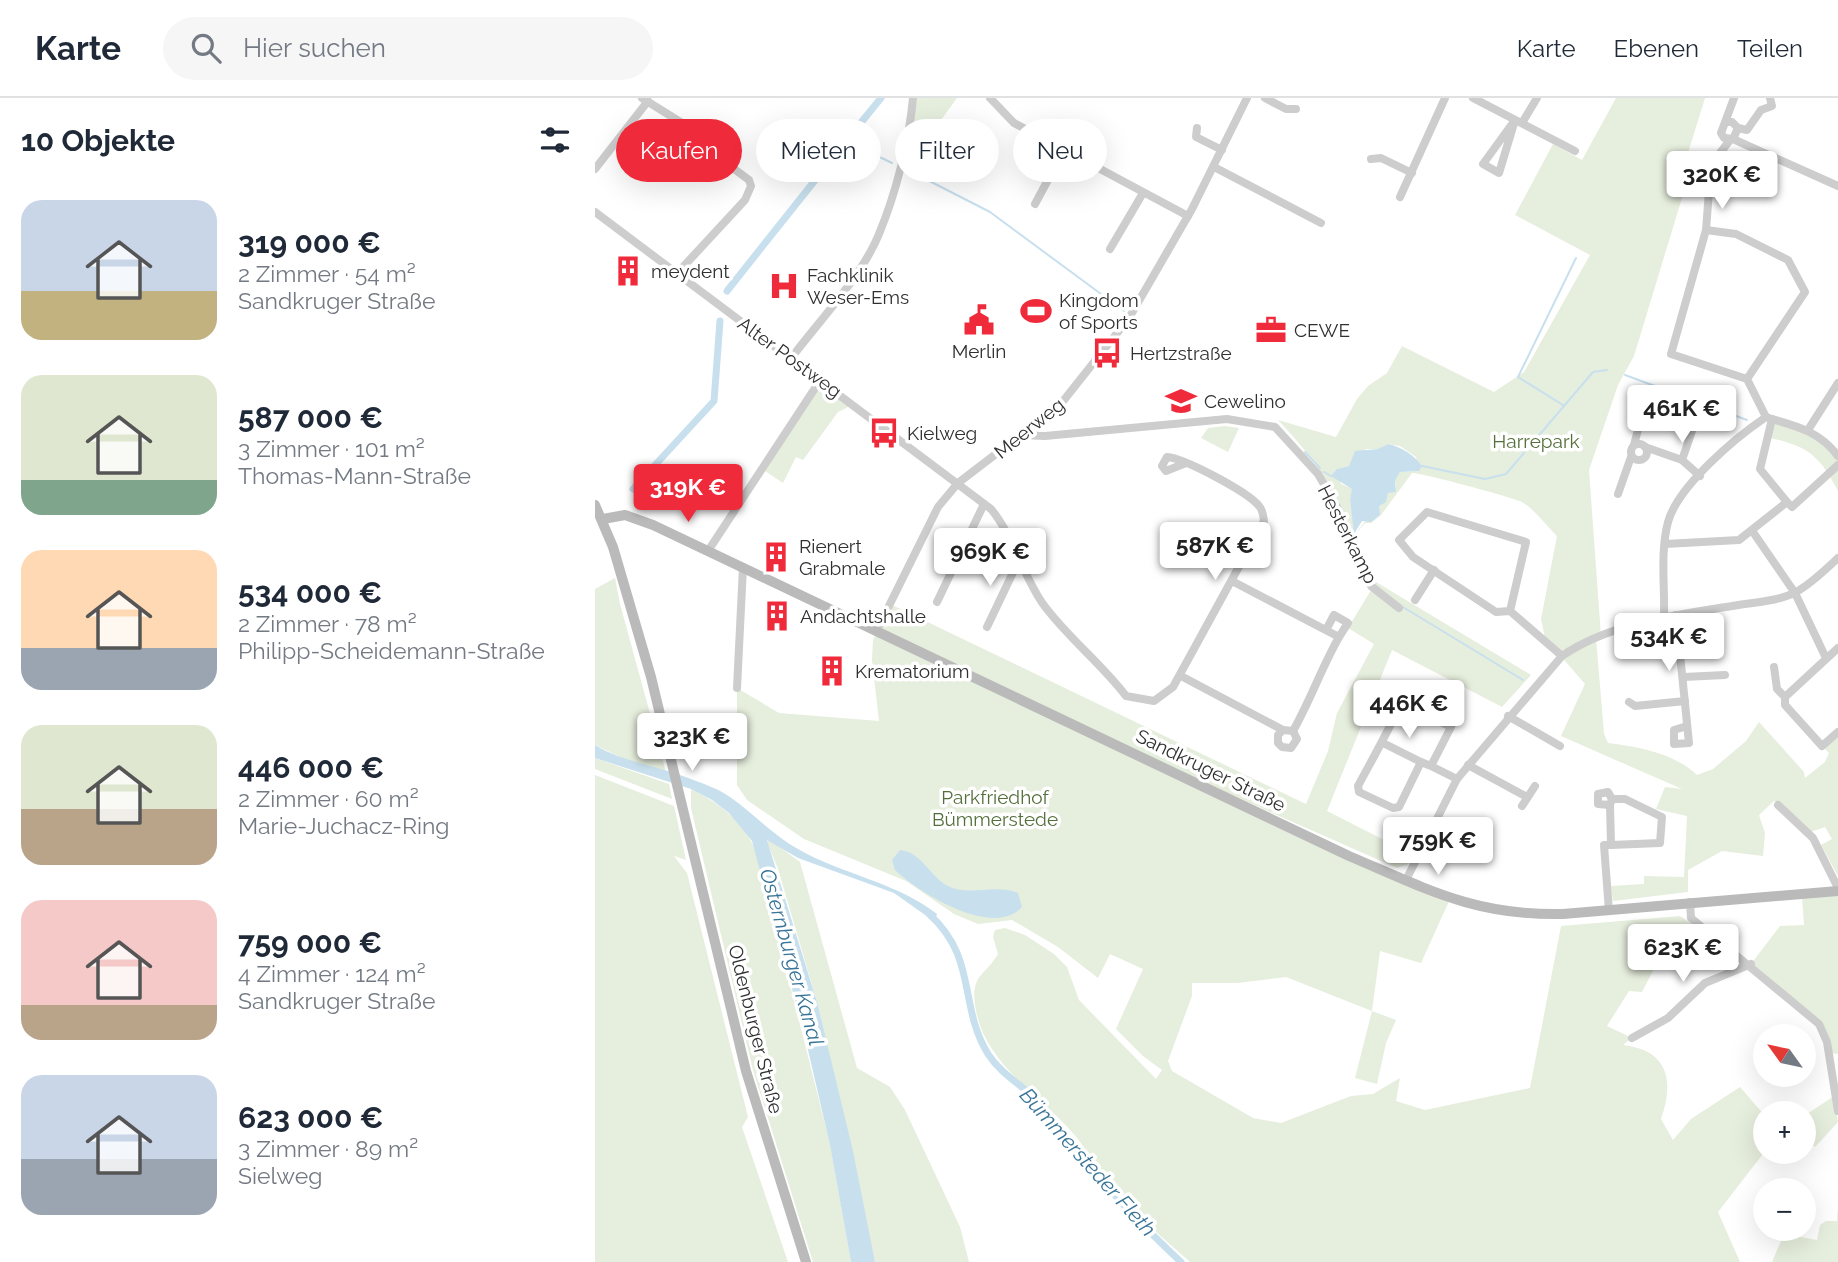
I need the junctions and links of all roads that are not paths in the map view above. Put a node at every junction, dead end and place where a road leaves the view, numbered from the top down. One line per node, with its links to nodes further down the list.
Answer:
1 (912, 98): 12 (street)
2 (990, 98): 13 (street)
3 (1247, 98): 19 (street, Meerweg)
4 (1265, 98): 11 (street)
5 (1445, 98): 25 (street)
6 (1473, 98): 14 (street)
7 (1537, 98): 14 (street)
8 (1734, 98): 15 (street)
9 (1770, 98): 17 (street)
10 (645, 99): 24 (street); 39 (street)
11 (1296, 108)
12 (909, 119)
13 (1013, 122)
14 (1518, 122): 14 (street); 20 (street)
15 (1727, 122): 17 (street); 18 (street)
16 (1197, 128): 19 (street)
17 (1738, 128): 18 (street)
18 (1731, 139): 21 (street); 29 (street)
19 (1222, 150): 23 (street, Meerweg)
20 (1575, 151)
21 (1717, 157)
22 (1371, 159): 25 (street)
23 (1214, 167): 35 (street, Meerweg); 36 (street)
24 (595, 169)
25 (1412, 173): 32 (street)
26 (1107, 175): 31 (street)
27 (895, 178): 40 (street)
28 (1047, 182): 33 (street)
29 (1838, 186)
30 (1709, 191): 37 (street)
31 (1143, 193): 35 (street); 38 (street)
32 (1400, 197)
33 (1035, 204)
34 (595, 212): 40 (street, Alter Postweg)
35 (1188, 216): 48 (street, Meerweg)
36 (1321, 223)
37 (1706, 230): 42 (street); 42 (street)
38 (1110, 249)
39 (683, 267)
40 (792, 357): 41 (street, Alter Postweg)
41 (821, 379): 57 (street, Alter Postweg); 65 (street)
42 (1747, 379): 45 (street)
43 (1838, 383): 46 (street)
44 (1641, 418): 49 (street)
45 (1769, 418): 46 (street); 56 (street); 59 (street)
46 (1808, 430): 51 (street)
47 (1692, 431): 53 (street)
48 (1021, 435): 57 (street, Meerweg); 74 (street, Hesterkamp)
49 (1634, 445): 50 (street); 52 (street)
50 (1645, 447): 52 (street); 53 (street)
51 (1838, 456)
52 (1631, 457): 58 (street)
53 (1682, 460): 56 (street)
54 (1186, 463): 70 (street)
55 (1838, 465): 59 (street)
56 (1700, 476): 64 (street)
57 (958, 483): 60 (street, Alter Postweg); 79 (street, Meerweg)
58 (1618, 494)
59 (1787, 502): 63 (street)
60 (984, 504): 67 (street, Alter Postweg); 73 (street)
61 (595, 505): 62 (street, Oldenburger Straße)
62 (603, 519): 65 (street, Sandkruger Straße); 117 (street, Oldenburger Straße)
63 (1753, 531): 64 (street); 71 (street)
64 (1665, 544): 77 (street)
65 (708, 551): 68 (street, Sandkruger Straße)
66 (1838, 558): 71 (street)
67 (1018, 562): 78 (street); 87 (street, Alter Postweg)
68 (743, 567): 79 (street, Sandkruger Straße); 89 (street)
69 (1434, 570): 72 (street); 75 (street); 75 (street)
70 (1232, 581): 80 (street); 87 (street)
71 (1795, 593): 76 (street); 84 (street)
72 (1415, 600)
73 (937, 602)
74 (1399, 608)
75 (1510, 611): 83 (street)
76 (1677, 615): 77 (street); 88 (street)
77 (1664, 618): 83 (street)
78 (987, 626)
79 (877, 630): 109 (street, Sandkruger Straße)
80 (1326, 630): 81 (street); 81 (street)
81 (1339, 637): 96 (street)
82 (1838, 648): 84 (street)
83 (1562, 656): 93 (street)
84 (1826, 658): 90 (street)
85 (1774, 667): 90 (street)
86 (1725, 675): 88 (street)
87 (1181, 676): 95 (street)
88 (1684, 677): 91 (street)
89 (737, 688)
90 (1786, 697): 97 (street)
91 (1685, 701): 92 (street); 94 (street)
92 (1629, 702)
93 (1508, 716): 99 (street); 101 (street)
94 (1687, 726)
95 (1283, 730): 96 (street); 96 (street)
96 (1293, 731)
97 (1838, 732)
98 (1383, 743): 100 (street); 100 (street); 102 (street)
99 (1560, 746)
100 (1421, 762): 102 (street)
101 (1468, 765): 103 (street); 105 (street)
102 (1431, 766): 103 (street)
103 (1457, 779): 109 (street)
104 (1535, 786): 105 (street)
105 (1527, 797): 107 (street)
106 (1778, 805): 110 (street)
107 (1522, 806)
108 (1611, 845): 108 (street); 112 (street)
109 (1406, 880): 112 (street, Sandkruger Straße)
110 (1838, 890): 111 (street, Sandkruger Straße)
111 (1690, 902): 112 (street, Sandkruger Straße); 113 (street)
112 (1609, 911)
113 (1751, 964): 114 (street); 115 (street)
114 (1632, 1038)
115 (1833, 1056): 116 (street)
116 (1838, 1111)
117 (806, 1262)

